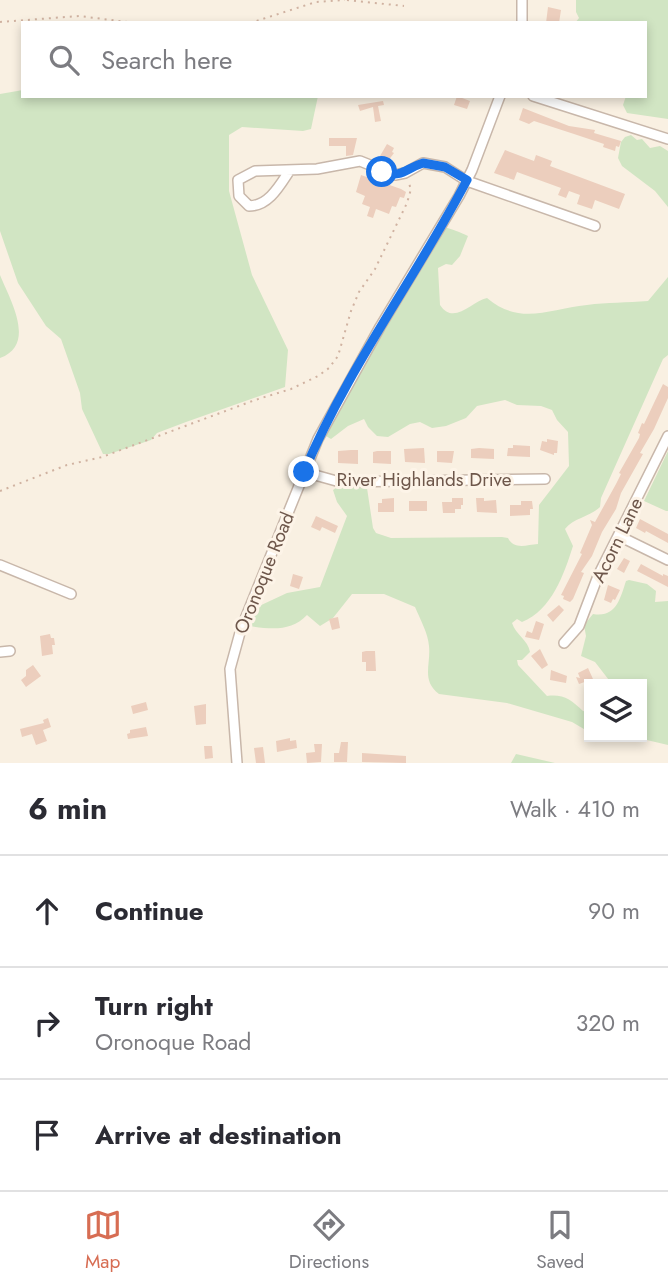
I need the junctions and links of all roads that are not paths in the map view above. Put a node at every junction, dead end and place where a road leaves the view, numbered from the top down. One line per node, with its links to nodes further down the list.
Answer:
1 (522, 0): 2 (street)
2 (522, 21)
3 (499, 98): 7 (street, Oronoque Road)
4 (539, 98): 5 (street)
5 (668, 139)
6 (290, 170): 6 (street); 7 (street)
7 (467, 180): 8 (street); 10 (street, Oronoque Road)
8 (595, 226)
9 (668, 436): 12 (street, Acorn Lane)
10 (304, 472): 11 (street, River Highlands Drive); 17 (street, Oronoque Road)
11 (545, 479)
12 (618, 536): 13 (street); 16 (street, Acorn Lane)
13 (668, 560)
14 (0, 565): 15 (street)
15 (71, 594)
16 (564, 643)
17 (237, 763)

